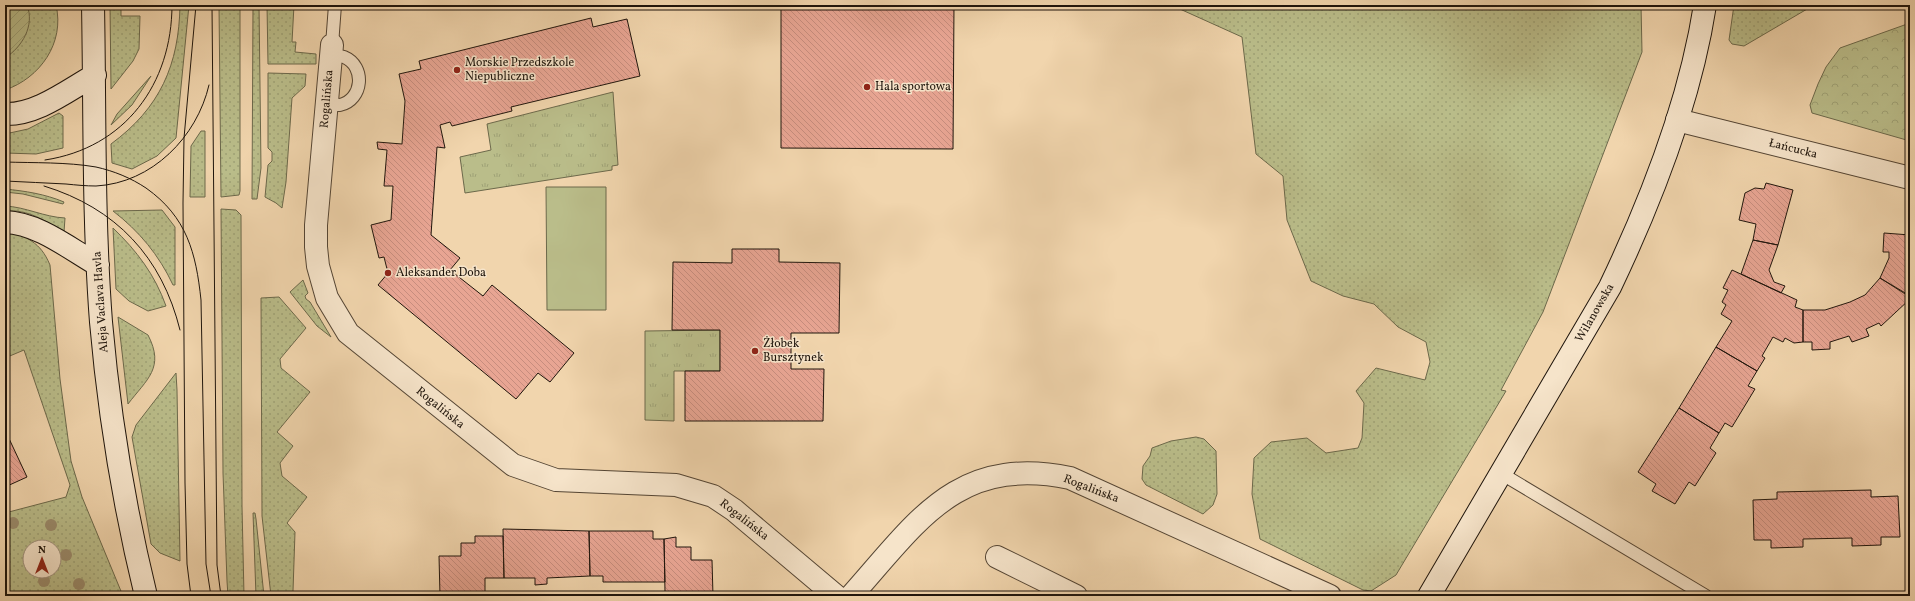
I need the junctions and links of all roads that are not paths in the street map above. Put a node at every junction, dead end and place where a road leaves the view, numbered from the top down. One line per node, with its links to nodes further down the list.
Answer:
1 (94, 5): 5 (street, Aleja Vaclava Havla)
2 (336, 5): 4 (lane, Rogalińska)
3 (1705, 5): 8 (street, Wilanowska)
4 (332, 50): 6 (street, Rogalińska); 6 (lane)
5 (95, 75): 7 (street); 11 (street, Aleja Vaclava Havla)
6 (327, 104): 16 (street, Rogalińska)
7 (5, 114)
8 (1676, 120): 9 (street, Łańcucka); 12 (street, Wilanowska)
9 (1910, 178)
10 (5, 222): 11 (street)
11 (98, 265): 15 (street, Aleja Vaclava Havla)
12 (1502, 474): 19 (street, Wilanowska); 20 (lane)
13 (997, 557): 18 (street)
14 (1316, 593): 17 (street, Rogalińska)
15 (146, 596)
16 (836, 596)
17 (851, 596)
18 (1076, 596)
19 (1429, 596)
20 (1706, 596)

